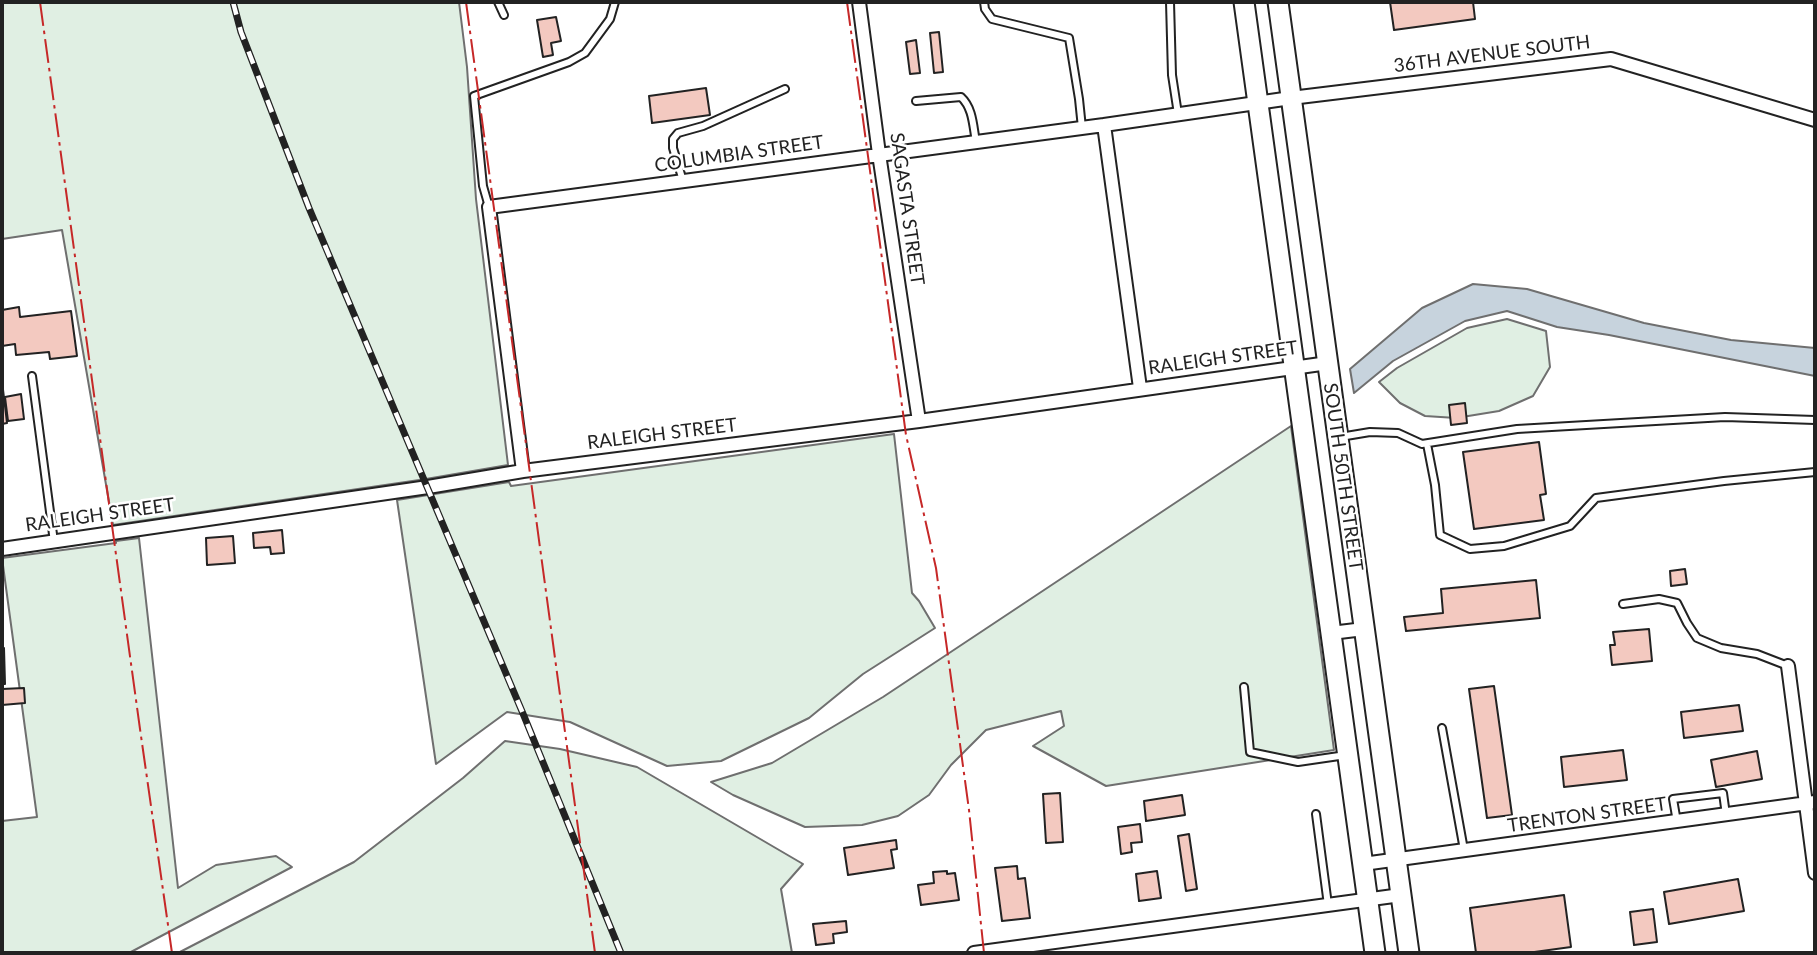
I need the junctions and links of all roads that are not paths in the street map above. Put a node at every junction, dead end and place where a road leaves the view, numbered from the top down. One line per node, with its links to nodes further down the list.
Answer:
1 (498, 2): 8 (lane)
2 (615, 2): 20 (lane)
3 (859, 2): 18 (street, SAGASTA STREET)
4 (984, 2): 16 (lane)
5 (1170, 2): 13 (lane)
6 (1244, 2): 12 (main road, SOUTH 50TH STREET)
7 (1278, 2): 10 (main road, SOUTH 50TH STREET)
8 (504, 15)
9 (785, 89): 19 (lane)
10 (1291, 98): 12 (street, 36TH AVENUE SOUTH); 14 (street, 36TH AVENUE SOUTH); 21 (main road, SOUTH 50TH STREET)
11 (916, 101): 17 (lane)
12 (1258, 103): 13 (street, COLUMBIA STREET); 22 (main road, SOUTH 50TH STREET)
13 (1178, 114): 15 (street, COLUMBIA STREET)
14 (1815, 120)
15 (1104, 125): 16 (street, COLUMBIA STREET); 24 (street)
16 (1082, 128): 17 (street, COLUMBIA STREET)
17 (975, 142): 18 (street, COLUMBIA STREET)
18 (879, 154): 19 (street, COLUMBIA STREET); 26 (street, SAGASTA STREET)
19 (683, 181): 20 (street, COLUMBIA STREET)
20 (489, 207): 29 (street)
21 (1328, 363): 22 (street, RALEIGH STREET); 27 (main road, SOUTH 50TH STREET)
22 (1294, 367): 24 (street, RALEIGH STREET); 35 (main road, SOUTH 50TH STREET)
23 (32, 376): 31 (lane)
24 (1140, 388): 26 (street, RALEIGH STREET)
25 (1815, 420): 28 (lane)
26 (919, 421): 29 (street, RALEIGH STREET)
27 (1338, 438): 28 (lane); 34 (main road, SOUTH 50TH STREET)
28 (1427, 444): 30 (lane)
29 (523, 471): 31 (street, RALEIGH STREET)
30 (1815, 472)
31 (54, 542): 32 (street, RALEIGH STREET)
32 (2, 549)
33 (1623, 604): 36 (lane)
34 (1364, 629): 35 (street); 45 (main road, SOUTH 50TH STREET)
35 (1331, 633): 39 (main road, SOUTH 50TH STREET)
36 (1788, 666): 40 (street)
37 (1244, 687): 39 (lane)
38 (1442, 728): 44 (lane)
39 (1348, 754): 46 (main road, SOUTH 50TH STREET)
40 (1810, 803): 42 (street, TRENTON STREET); 47 (street)
41 (1316, 814): 50 (lane)
42 (1726, 814): 43 (street, TRENTON STREET); 43 (lane)
43 (1677, 821): 44 (street, TRENTON STREET)
44 (1464, 851): 45 (street, TRENTON STREET)
45 (1396, 860): 46 (street, TRENTON STREET); 48 (main road, SOUTH 50TH STREET)
46 (1363, 864): 49 (main road, SOUTH 50TH STREET)
47 (1815, 873)
48 (1401, 895): 49 (street); 53 (main road, SOUTH 50TH STREET)
49 (1368, 899): 50 (street); 52 (main road, SOUTH 50TH STREET)
50 (1328, 905): 51 (street)
51 (974, 953)
52 (1375, 953)
53 (1409, 953)

